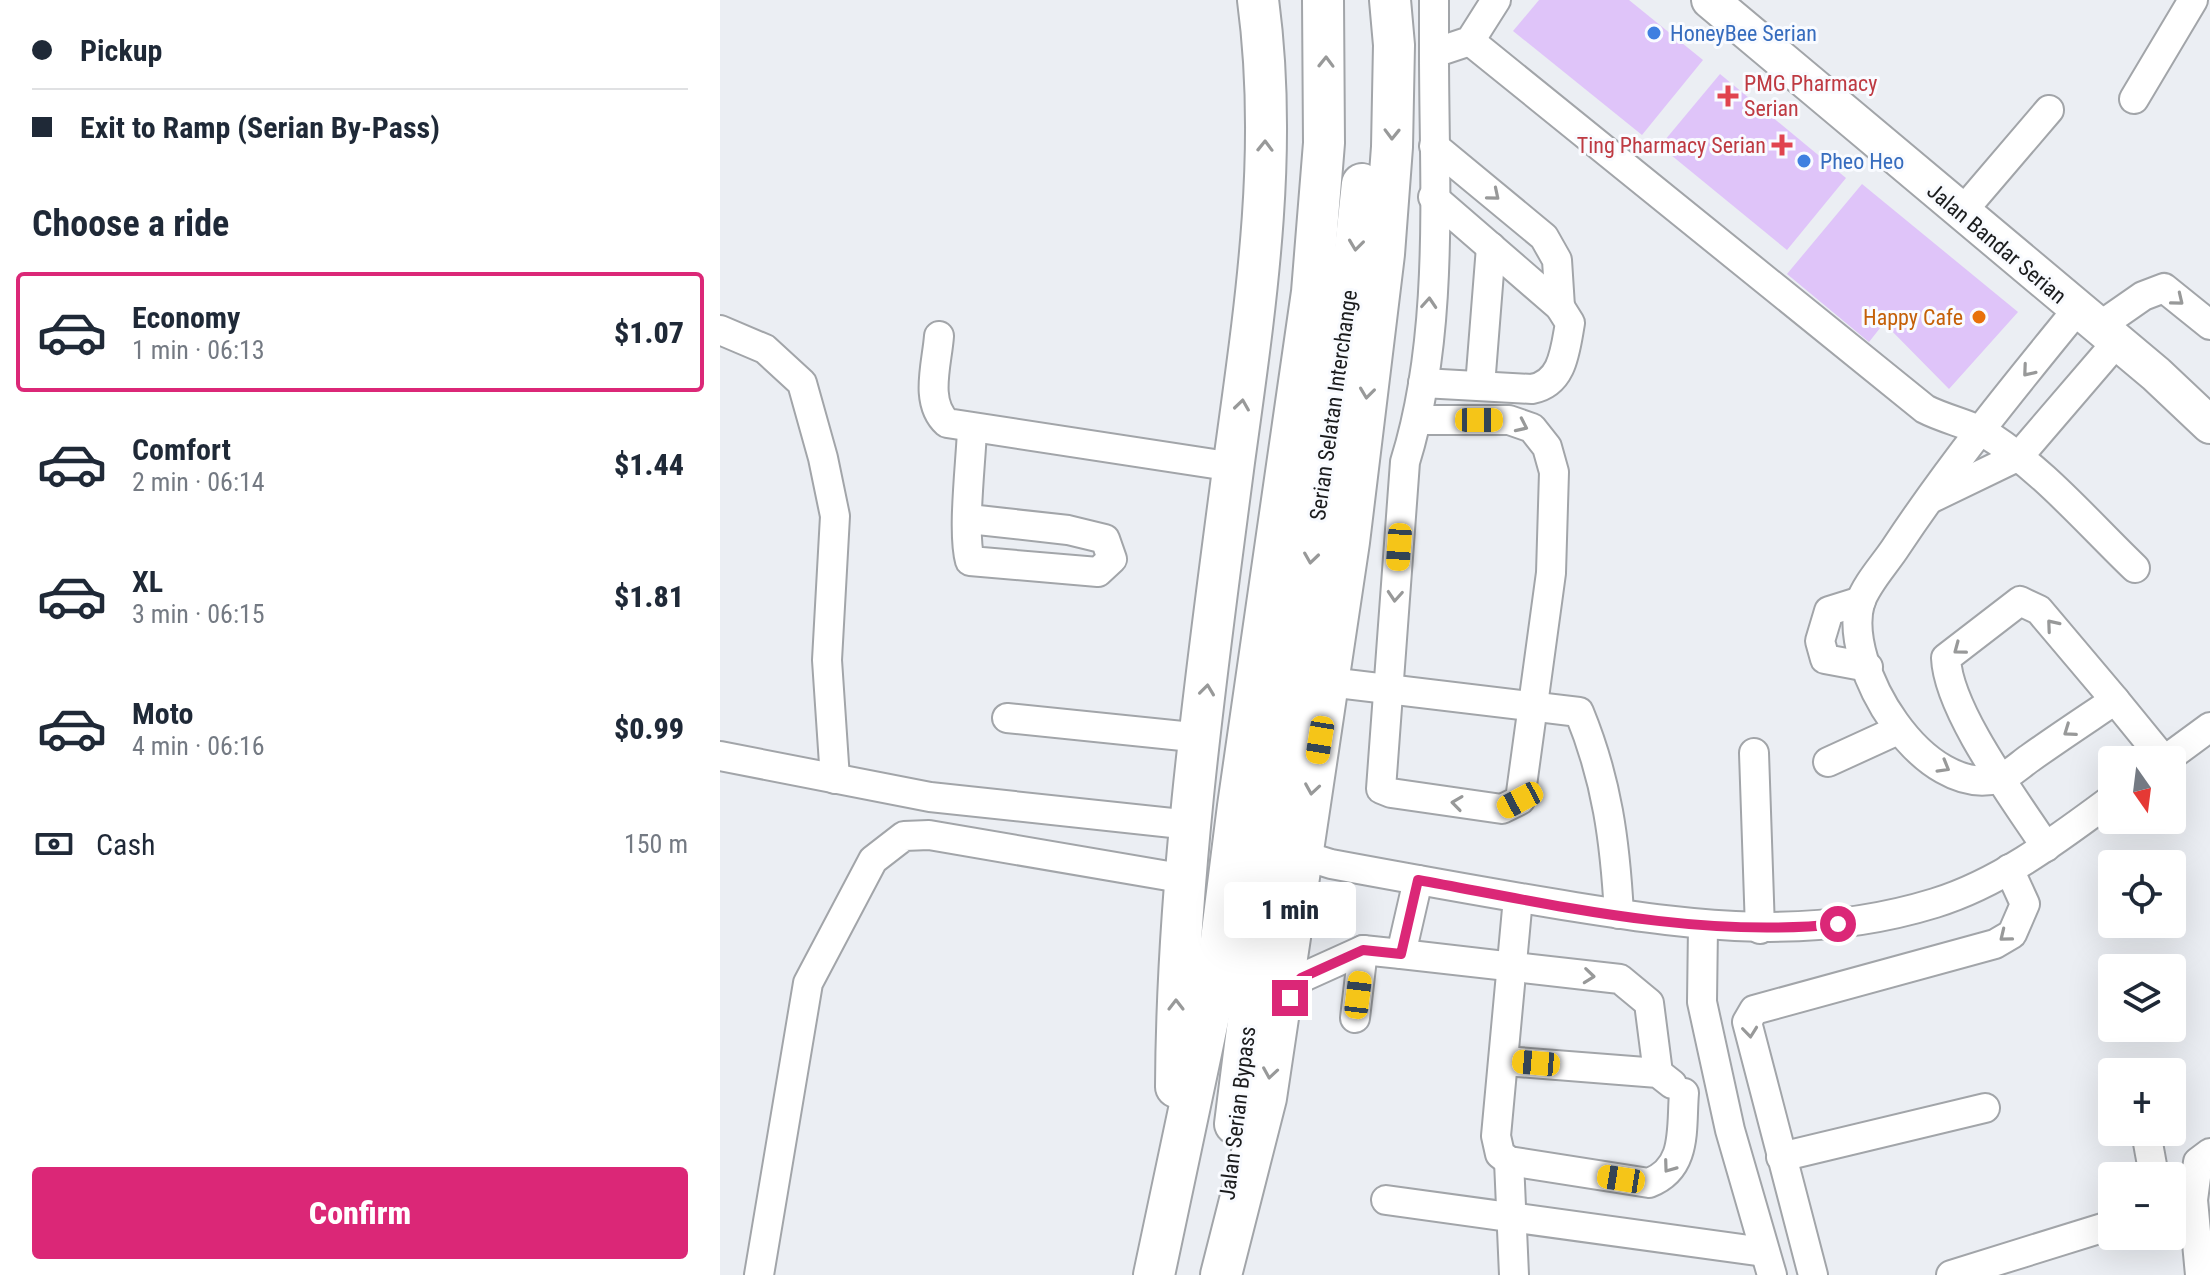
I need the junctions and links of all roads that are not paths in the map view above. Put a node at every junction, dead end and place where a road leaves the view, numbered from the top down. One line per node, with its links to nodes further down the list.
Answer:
1 (1258, 0): 31 (highway, one-way to 1)
2 (1323, 0): 52 (highway, Serian Selatan Interchange, one-way to 2)
3 (1364, 0): 52 (highway, Serian Selatan Interchange, one-way to 52)
4 (1390, 0): 30 (highway, one-way to 30)
5 (1434, 0): 10 (street)
6 (1496, 0): 9 (street)
7 (1710, 0): 15 (main road, Jalan Bandar Serian)
8 (2193, 0): 11 (street)
9 (1470, 41): 10 (street); 27 (street)
10 (1434, 53): 13 (street)
11 (2134, 99)
12 (2049, 110): 15 (street)
13 (1434, 146): 14 (street); 17 (street, one-way to 17)
14 (1433, 197): 16 (street); 22 (street, one-way to 14)
15 (1961, 213): 19 (main road, Jalan Bandar Serian)
16 (1491, 247): 17 (street); 23 (street)
17 (1560, 307): 23 (street)
18 (2210, 325): 19 (street, one-way to 18)
19 (2097, 327): 25 (main road, Jalan Bandar Serian); 27 (street, one-way to 27); 28 (street)
20 (720, 330): 51 (street)
21 (939, 336): 26 (street)
22 (1423, 383): 23 (street); 24 (street)
23 (1480, 386)
24 (1418, 420): 29 (street); 40 (street, one-way to 40)
25 (2210, 425)
26 (972, 429): 31 (street); 33 (street)
27 (1979, 430): 28 (street); 32 (street)
28 (2019, 456): 32 (street); 34 (street)
29 (1405, 462): 30 (street); 38 (street, one-way to 38)
30 (1359, 465): 37 (highway)
31 (1234, 467): 44 (highway, one-way to 31)
32 (1927, 500): 35 (street)
33 (969, 519)
34 (2135, 568)
35 (1861, 601): 36 (street); 36 (street)
36 (1868, 667): 43 (street)
37 (1329, 682): 38 (street); 56 (highway, one-way to 56)
38 (1389, 688): 40 (street); 40 (street, one-way to 38)
39 (2115, 700): 45 (street); 50 (street, one-way to 50); 50 (street, one-way to 50)
40 (1532, 704): 61 (street)
41 (1007, 718): 44 (street)
42 (2210, 727): 46 (street)
43 (1898, 730): 49 (street); 50 (street, one-way to 50)
44 (1202, 738): 54 (highway)
45 (2153, 746)
46 (2184, 746)
47 (1754, 753): 63 (street)
48 (720, 756): 51 (street)
49 (1828, 762)
50 (2000, 778): 55 (street)
51 (835, 779): 54 (street)
52 (1256, 807): 77 (highway); 86 (highway, Jalan Serian Bypass)
53 (2098, 809): 55 (street)
54 (1191, 825): 58 (highway)
55 (2046, 847): 57 (street)
56 (1302, 855): 59 (street); 68 (highway)
57 (2009, 869): 63 (street); 75 (street, one-way to 75)
58 (1186, 879): 77 (highway, one-way to 58); 84 (street)
59 (1418, 880): 60 (street); 65 (street)
60 (1518, 898): 61 (street); 66 (street)
61 (1619, 914): 62 (street)
62 (1703, 926): 63 (street); 71 (street)
63 (1760, 929)
64 (1363, 950): 65 (street); 67 (street); 68 (street)
65 (1401, 954): 66 (street)
66 (1512, 968): 69 (street); 70 (street, one-way to 70)
67 (1355, 1018)
68 (1279, 1019): 86 (highway, one-way to 86)
69 (1505, 1061): 70 (street); 76 (street)
70 (1658, 1073): 72 (street)
71 (1721, 1087): 72 (street); 83 (street)
72 (1684, 1093): 76 (street, one-way to 76)
73 (1985, 1108): 75 (street)
74 (2210, 1153): 78 (street)
75 (1781, 1157): 88 (street)
76 (1509, 1161): 80 (street)
77 (1176, 1167): 85 (highway)
78 (2186, 1193)
79 (1386, 1200): 80 (street)
80 (1512, 1216): 83 (street); 87 (street)
81 (2186, 1219): 90 (street)
82 (2098, 1229): 89 (street)
83 (1768, 1264)
84 (759, 1275)
85 (1154, 1275)
86 (1220, 1275)
87 (1514, 1275)
88 (1813, 1275)
89 (1951, 1275)
90 (2200, 1275)

